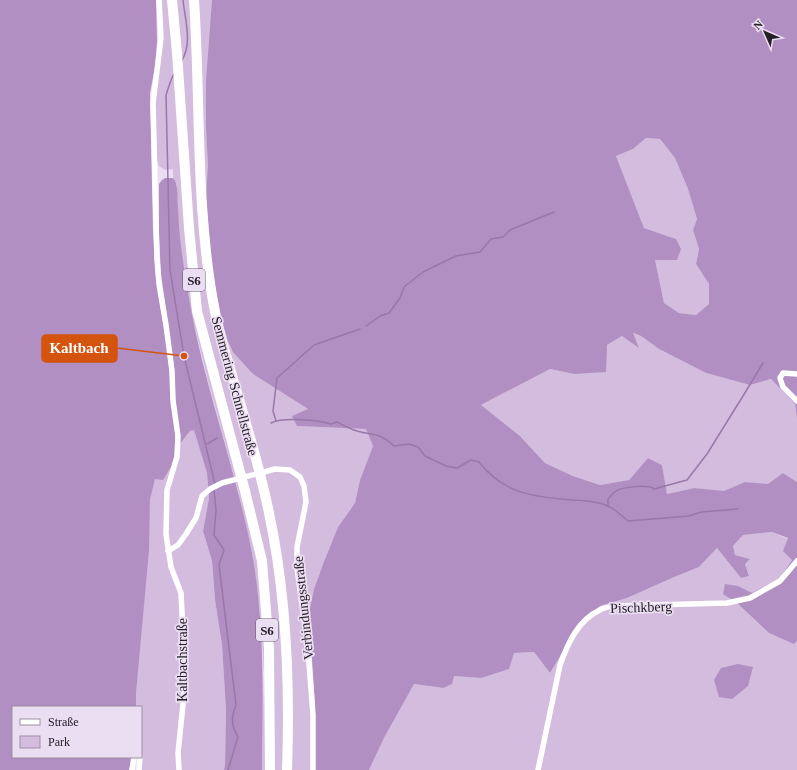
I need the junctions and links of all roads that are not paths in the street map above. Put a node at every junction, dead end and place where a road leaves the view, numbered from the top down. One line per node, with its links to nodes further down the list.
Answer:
1 (159, 0): 6 (street, Kaltbachstraße)
2 (172, 0): 13 (highway, Semmering Schnellstraße / S6)
3 (194, 0): 14 (highway, Semmering Schnellstraße / S6)
4 (797, 374): 5 (street)
5 (797, 401)
6 (168, 551): 12 (street, Kaltbachstraße); 15 (street, Verbindungsstraße)
7 (797, 561): 16 (street, Pischkberg)
8 (134, 758): 10 (street)
9 (140, 758): 11 (street)
10 (132, 770)
11 (140, 770)
12 (179, 770)
13 (270, 770)
14 (287, 770)
15 (313, 770)
16 (538, 770)

